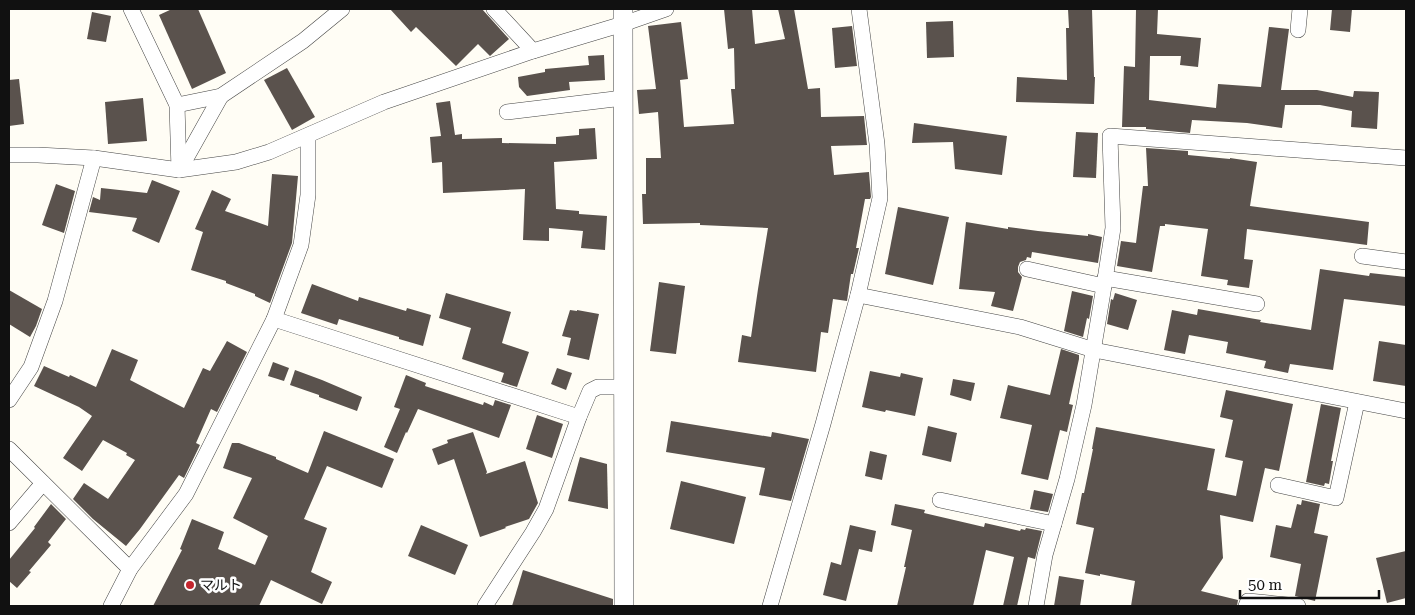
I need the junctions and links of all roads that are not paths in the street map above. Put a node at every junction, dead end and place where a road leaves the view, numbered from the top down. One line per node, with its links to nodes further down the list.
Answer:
1 (131, 9): 12 (street)
2 (342, 9): 10 (street)
3 (494, 9): 9 (street)
4 (666, 9): 7 (street)
5 (859, 9): 23 (street)
6 (1300, 9): 8 (street)
7 (623, 16): 9 (street); 11 (street)
8 (1298, 30)
9 (533, 51): 14 (street)
10 (221, 96): 12 (street); 18 (street)
11 (623, 98): 13 (street); 27 (street)
12 (177, 105): 18 (street)
13 (507, 112)
14 (308, 136): 18 (street); 25 (street)
15 (9, 155): 16 (street)
16 (94, 158): 18 (street); 28 (street)
17 (1406, 158): 22 (street)
18 (179, 170)
19 (1362, 256): 20 (street)
20 (1406, 262)
21 (1027, 269): 22 (street)
22 (1104, 282): 24 (street); 26 (street)
23 (858, 296): 26 (street); 42 (street)
24 (1257, 304)
25 (274, 319): 31 (street); 38 (street)
26 (1094, 350): 29 (street); 37 (street)
27 (624, 387): 31 (street); 41 (street)
28 (9, 400)
29 (1357, 402): 30 (street); 34 (street)
30 (1406, 411)
31 (579, 417): 40 (street)
32 (9, 448): 33 (street)
33 (43, 483): 36 (street); 38 (street)
34 (1278, 485)
35 (940, 500): 37 (street)
36 (9, 523)
37 (1054, 524): 43 (street)
38 (130, 569): 39 (street)
39 (111, 606)
40 (485, 606)
41 (624, 606)
42 (770, 606)
43 (1036, 606)
44 (1246, 606): 45 (street)
45 (1298, 606)

